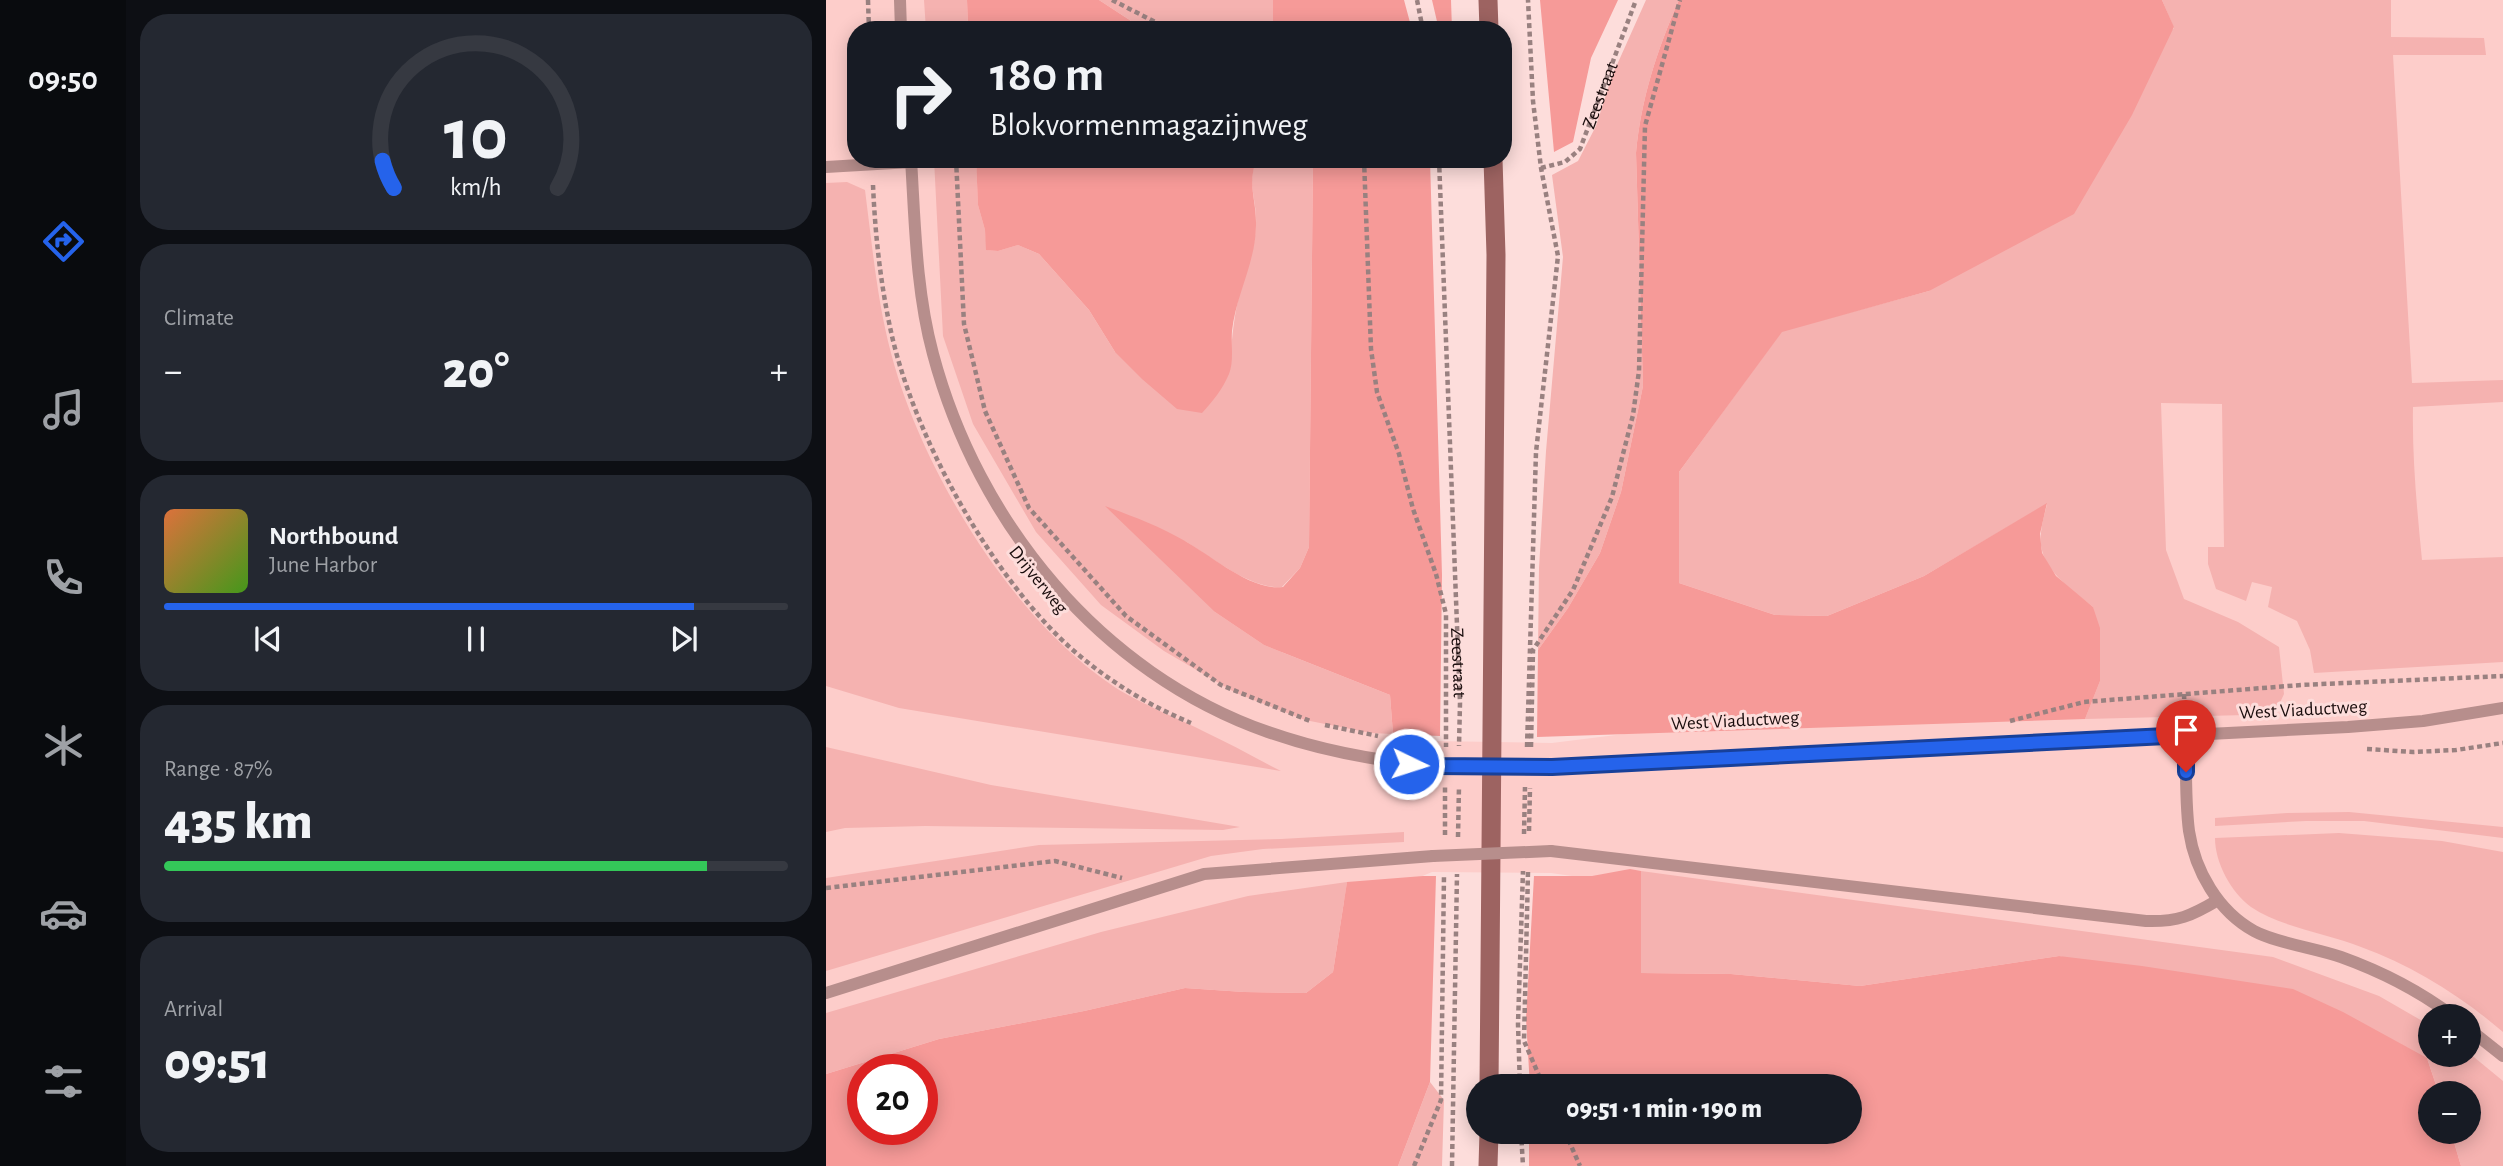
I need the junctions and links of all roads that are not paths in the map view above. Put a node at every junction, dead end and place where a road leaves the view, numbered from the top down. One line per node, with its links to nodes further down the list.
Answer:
1 (900, 0): 3 (lane)
2 (1488, 0): 4 (main road)
3 (901, 21)
4 (1489, 21)
5 (847, 166): 6 (lane)
6 (826, 167)
7 (912, 168): 11 (lane, Drijverweg)
8 (1493, 168): 17 (main road, Zeestraat)
9 (2503, 708): 10 (lane, West Viaductweg)
10 (2186, 735): 11 (lane, West Viaductweg, bridge); 12 (lane)
11 (1433, 766)
12 (2218, 900): 13 (lane, bridge); 14 (lane)
13 (826, 993)
14 (2434, 1004)
15 (2481, 1039): 16 (lane)
16 (2503, 1056)
17 (1489, 1074)
18 (1489, 1144): 19 (main road)
19 (1488, 1166)

